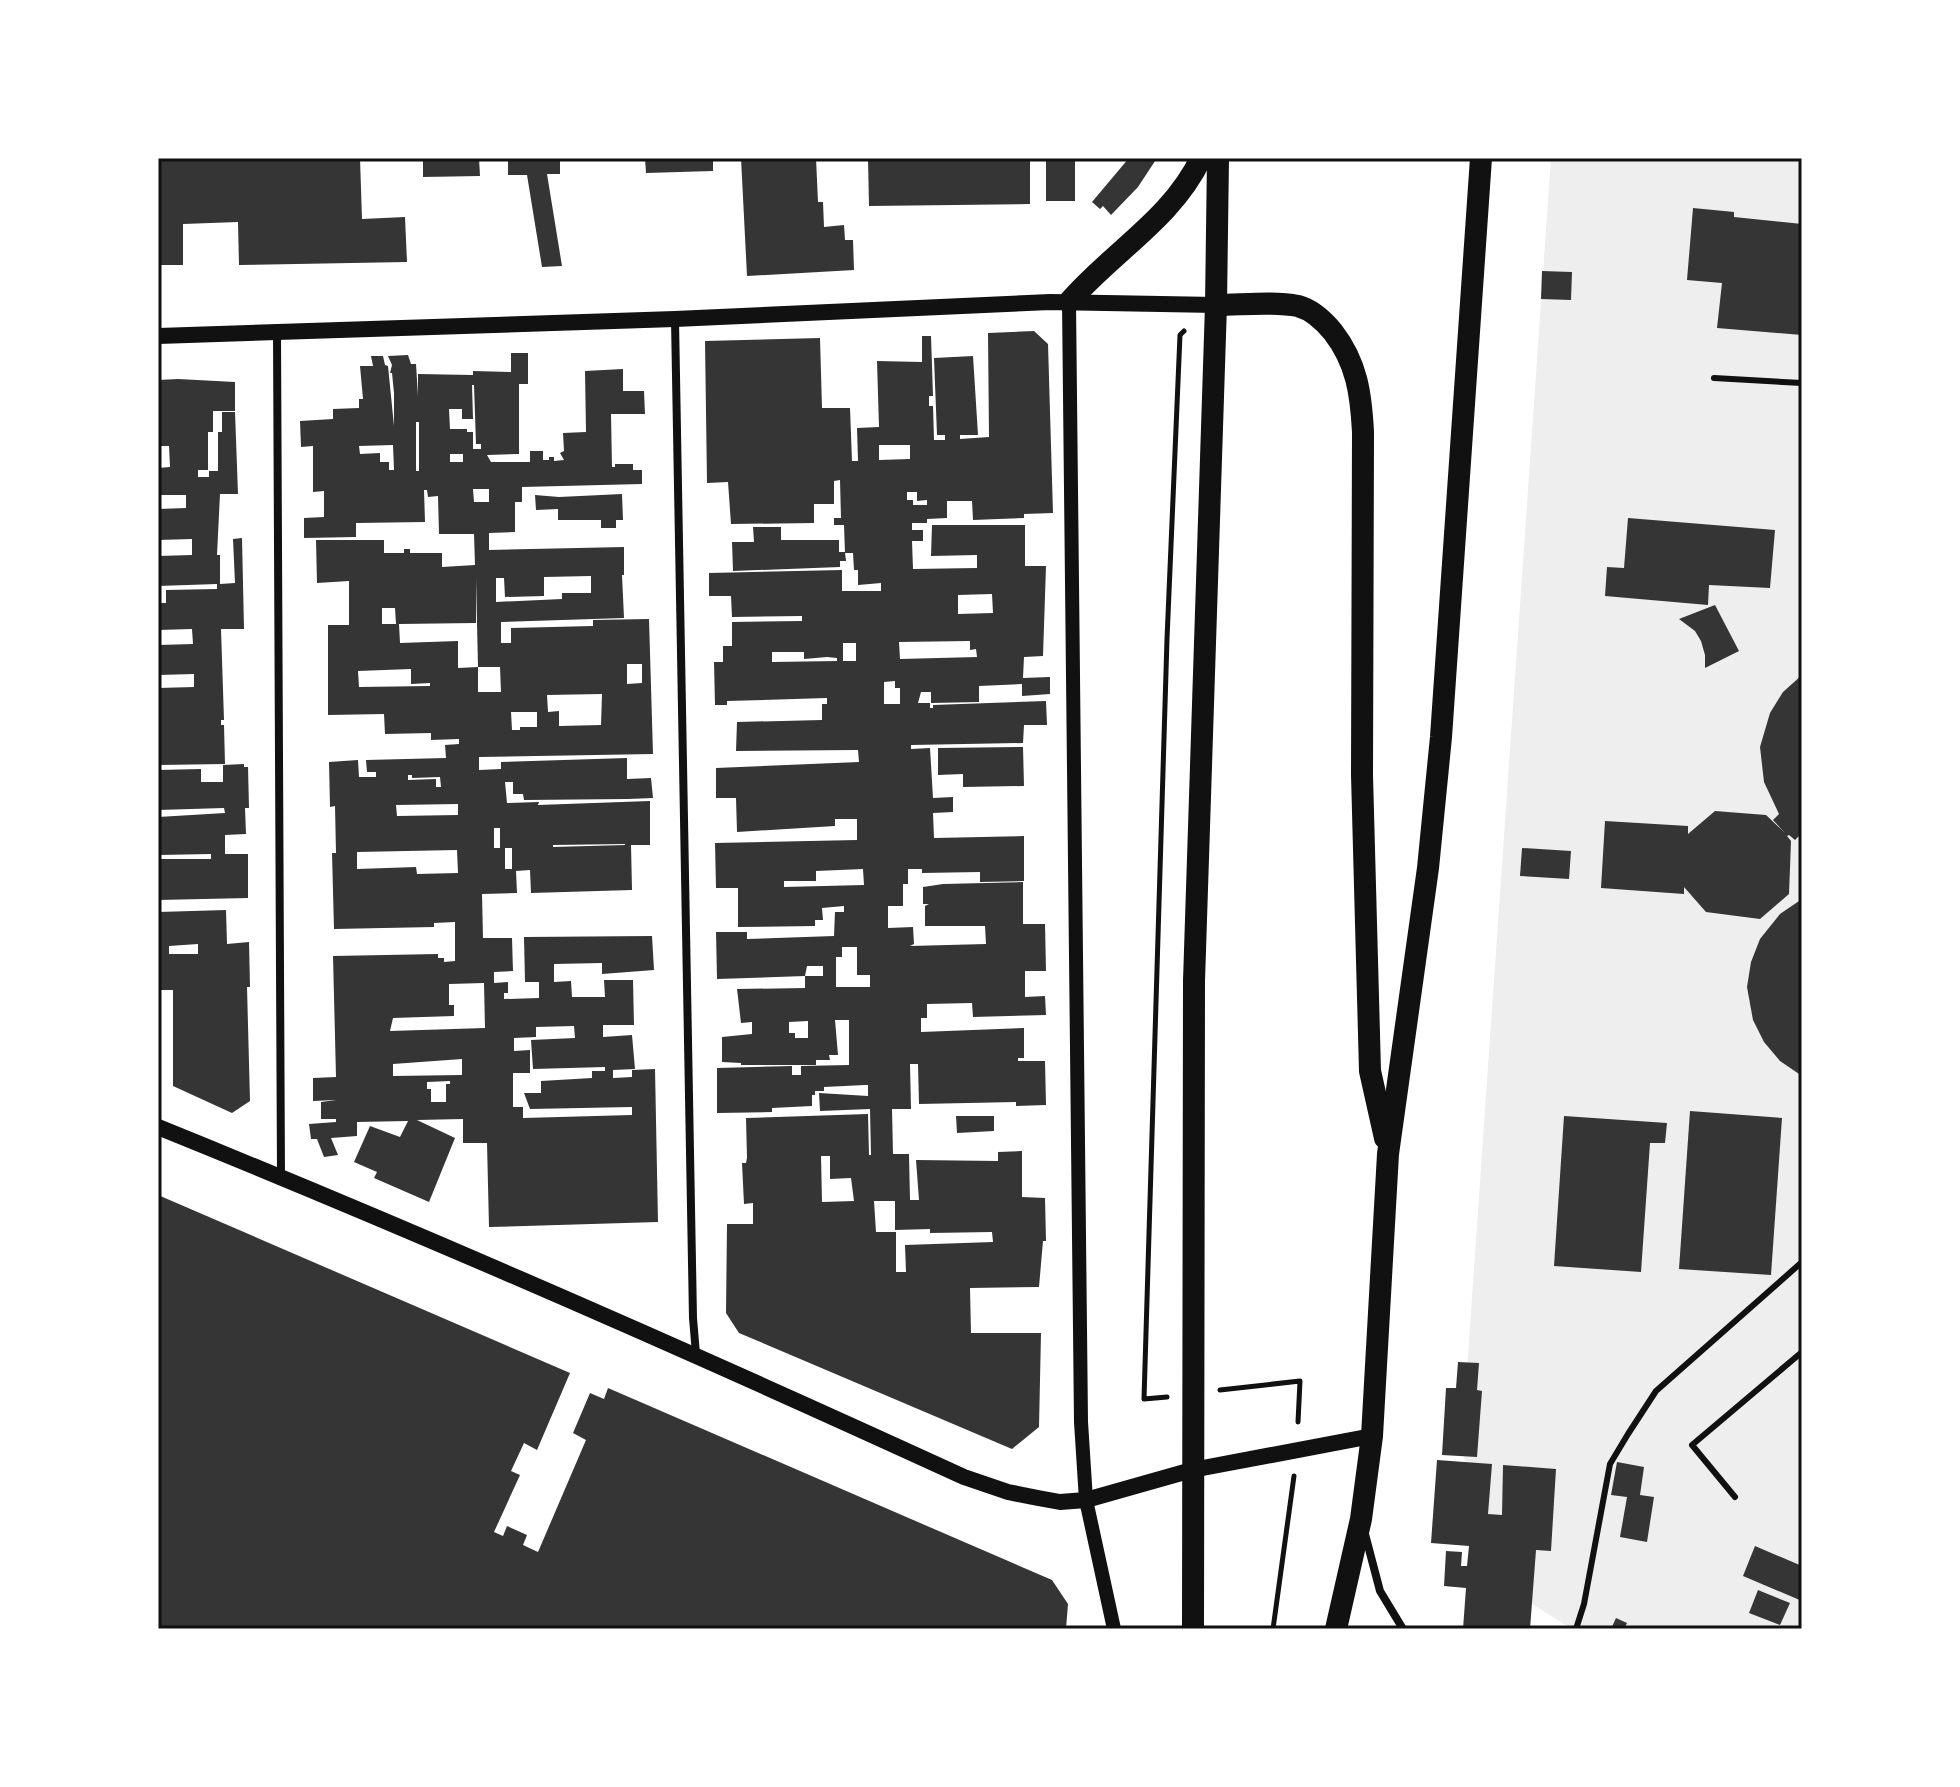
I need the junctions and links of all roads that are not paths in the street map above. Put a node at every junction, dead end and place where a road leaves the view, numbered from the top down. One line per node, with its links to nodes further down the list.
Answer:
1 (1201, 158): 4 (highway)
2 (1218, 158): 5 (highway)
3 (1481, 158): 12 (highway)
4 (1069, 302): 5 (main road); 6 (main road); 20 (street)
5 (1216, 305): 12 (highway); 18 (highway)
6 (675, 319): 7 (main road); 16 (street)
7 (277, 334): 8 (main road); 13 (street)
8 (158, 336)
9 (1714, 378): 10 (lane)
10 (1802, 383)
11 (158, 1127): 13 (main road)
12 (1388, 1154): 17 (highway)
13 (281, 1177): 16 (main road)
14 (1802, 1262): 26 (lane)
15 (1802, 1352): 19 (lane)
16 (696, 1354): 20 (main road)
17 (1372, 1436): 18 (main road); 21 (highway)
18 (1192, 1470): 20 (main road); 23 (highway)
19 (1735, 1497)
20 (1086, 1500): 22 (street)
21 (1361, 1519): 24 (highway); 25 (street)
22 (1114, 1629)
23 (1193, 1629)
24 (1336, 1629)
25 (1403, 1629)
26 (1576, 1629)

